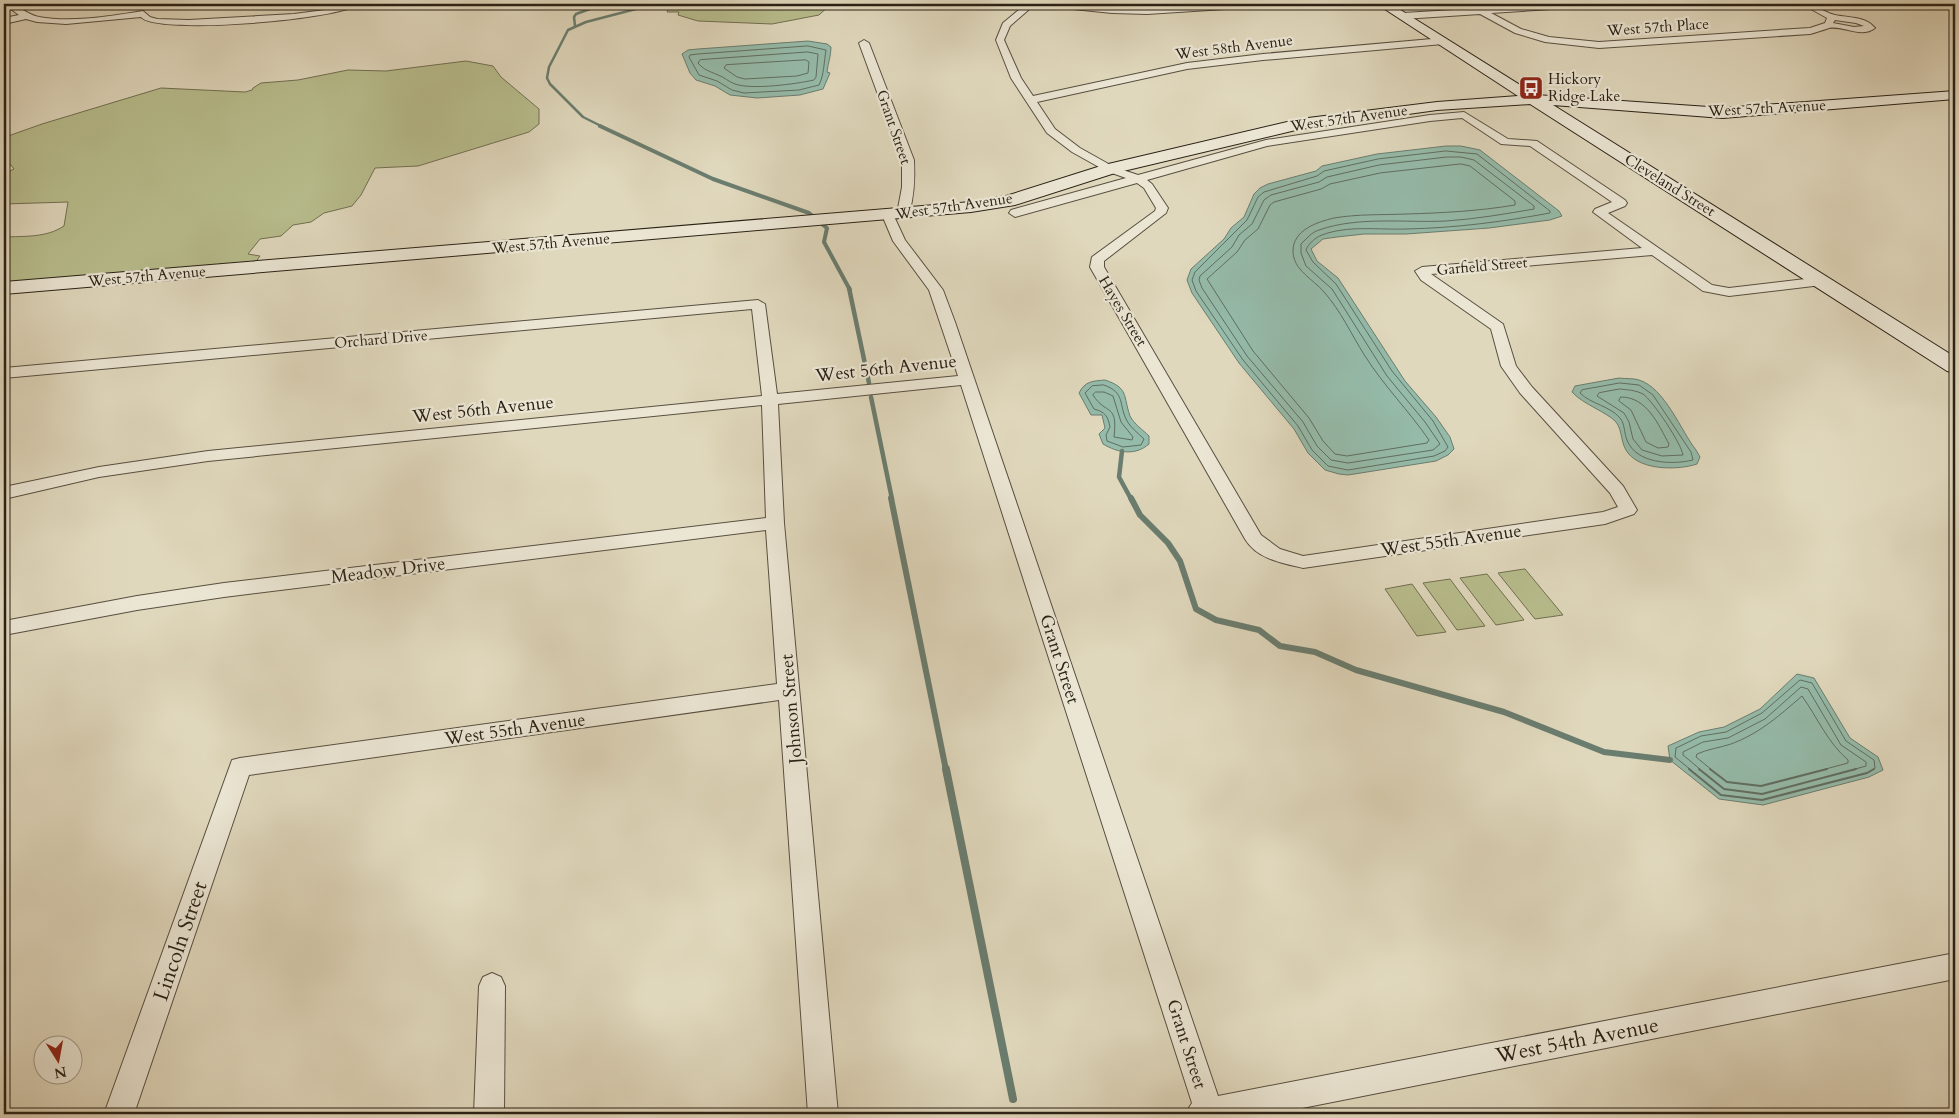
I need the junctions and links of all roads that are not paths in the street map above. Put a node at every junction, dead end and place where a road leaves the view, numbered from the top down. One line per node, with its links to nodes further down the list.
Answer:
1 (8, 4): 17 (street)
2 (148, 4): 15 (street)
3 (355, 4): 13 (street)
4 (1031, 4): 28 (street)
5 (1038, 4): 6 (street)
6 (1272, 4)
7 (1384, 4): 18 (street, Cleveland Street)
8 (1468, 4): 14 (street)
9 (1597, 4): 14 (street)
10 (1806, 4): 21 (street)
11 (1944, 4): 12 (street)
12 (1955, 8)
13 (339, 10): 15 (street); 16 (street)
14 (1480, 11): 18 (street); 25 (street)
15 (143, 14): 19 (street)
16 (353, 14)
17 (26, 16): 19 (street); 20 (street)
18 (1403, 16): 23 (street, Cleveland Street)
19 (94, 19): 22 (street)
20 (4, 21)
21 (1831, 22): 25 (street, West 57th Place)
22 (82, 32)
23 (1443, 41): 27 (street, Cleveland Street); 28 (street, West 58th Avenue)
24 (864, 43): 32 (street, Grant Street)
25 (1574, 44)
26 (1955, 95): 27 (street, West 57th Avenue)
27 (1535, 99): 29 (street, West 57th Avenue); 34 (street, Cleveland Street)
28 (1031, 100): 29 (street, Hayes Street)
29 (1110, 169): 30 (street, Hayes Street); 32 (street, West 57th Avenue)
30 (1139, 179): 31 (street); 33 (street); 44 (street, Hayes Street)
31 (1015, 213)
32 (895, 214): 35 (street, West 57th Avenue); 39 (street, Grant Street)
33 (1655, 251): 34 (street); 42 (street, Garfield Street)
34 (1822, 281): 37 (street, Cleveland Street)
35 (4, 288)
36 (758, 304): 38 (street, Orchard Drive); 40 (street, Johnson Street)
37 (1955, 366)
38 (4, 373)
39 (968, 380): 40 (street, West 56th Avenue); 53 (street, Grant Street)
40 (770, 400): 41 (street, West 56th Avenue); 43 (street, Johnson Street)
41 (4, 493)
42 (1628, 510): 44 (street, West 55th Avenue)
43 (775, 523): 45 (street, Meadow Drive); 46 (street, Johnson Street)
44 (1274, 554)
45 (4, 628)
46 (790, 690): 47 (street, West 55th Avenue); 52 (street, Johnson Street)
47 (240, 767): 50 (street, Lincoln Street)
48 (1955, 966): 53 (street, West 54th Avenue)
49 (492, 986): 51 (street)
50 (119, 1114)
51 (489, 1114)
52 (823, 1114)
53 (1206, 1114)

